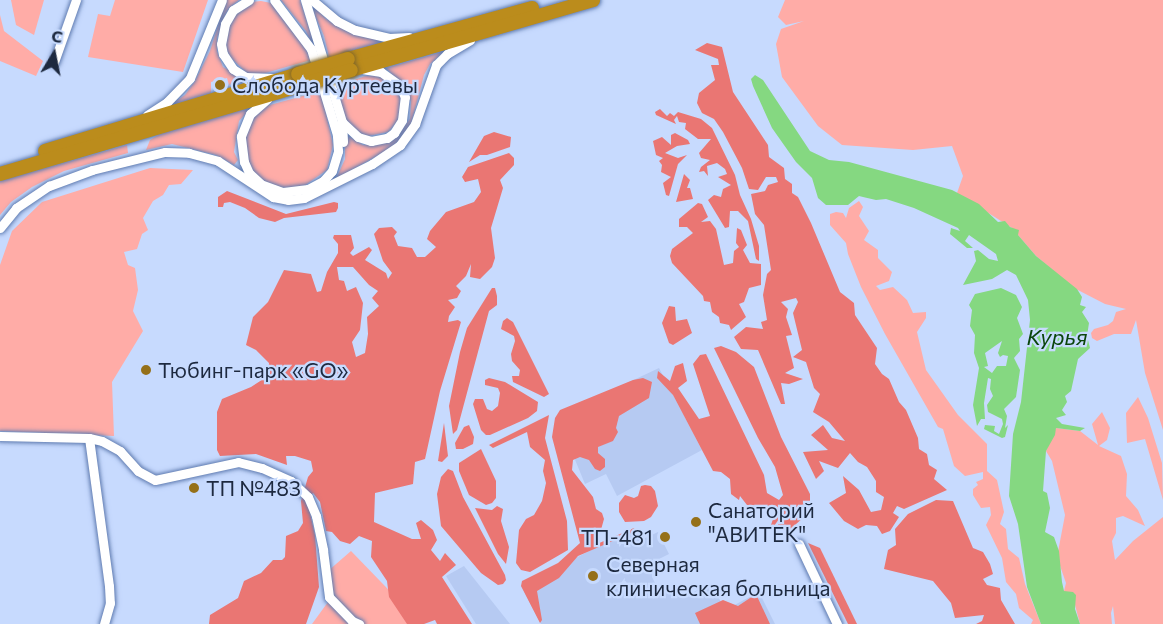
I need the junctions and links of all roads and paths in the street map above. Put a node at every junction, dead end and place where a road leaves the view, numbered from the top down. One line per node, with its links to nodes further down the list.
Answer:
1 (76, 0): 11 (street)
2 (222, 0): 15 (street)
3 (249, 0): 13 (street)
4 (274, 0): 19 (street)
5 (305, 0): 14 (street)
6 (312, 0): 10 (street)
7 (560, 0): 10 (highway)
8 (593, 0): 9 (highway)
9 (494, 29): 12 (highway); 20 (street)
10 (450, 30): 12 (highway)
11 (54, 62)
12 (353, 66): 13 (highway, bridge); 14 (street)
13 (293, 81): 15 (highway); 17 (highway); 19 (street)
14 (342, 122): 20 (street)
15 (123, 127): 16 (highway)
16 (0, 165)
17 (0, 174)
18 (237, 174): 19 (street); 20 (street); 21 (street)
19 (270, 189)
20 (320, 191)
21 (0, 228)
22 (0, 436): 23 (street)
23 (89, 438): 25 (street); 26 (street)
24 (799, 544): 27 (street)
25 (104, 624)
26 (359, 624)
27 (837, 624)

